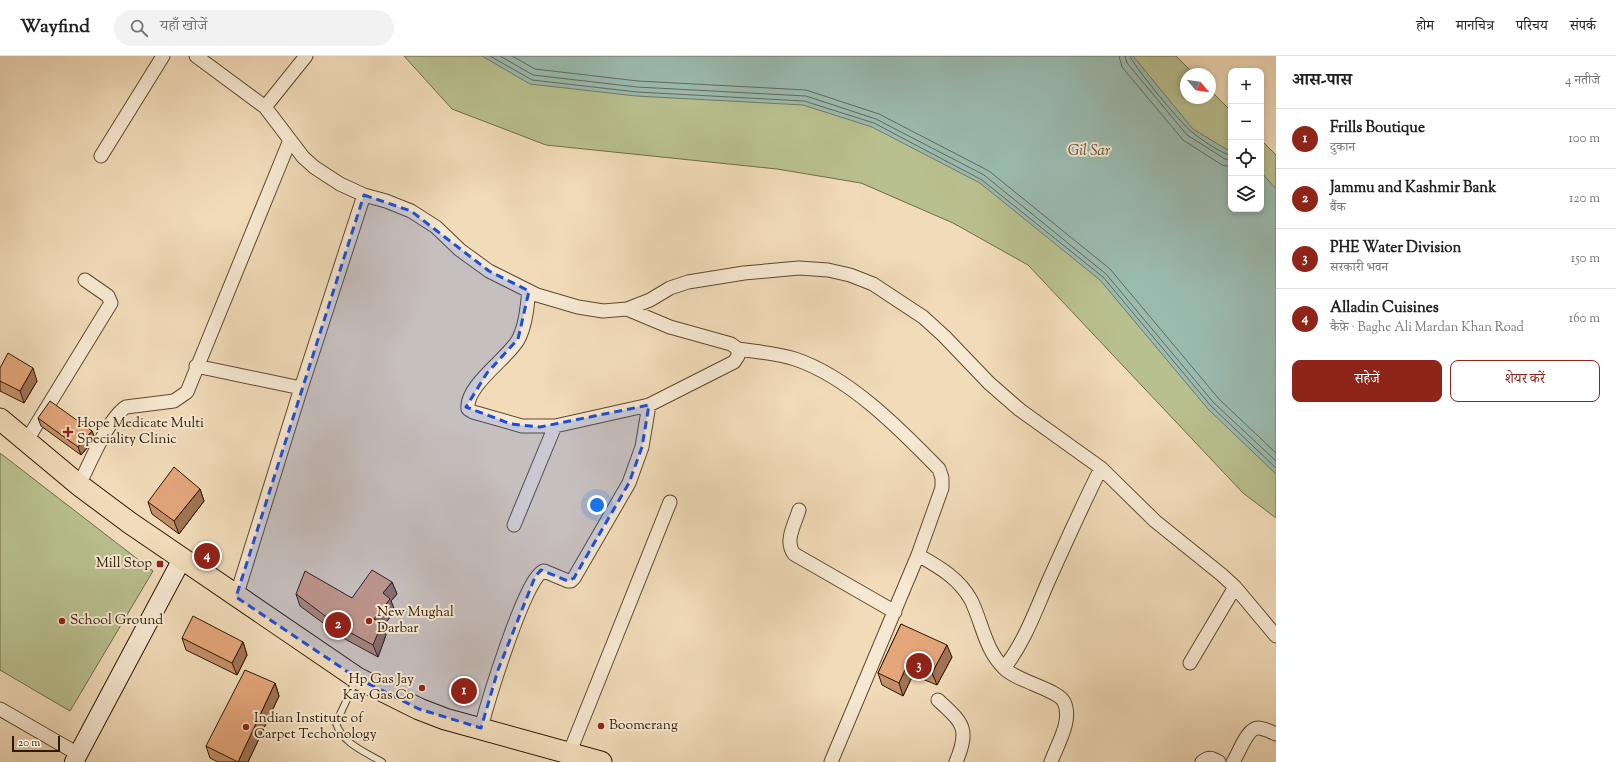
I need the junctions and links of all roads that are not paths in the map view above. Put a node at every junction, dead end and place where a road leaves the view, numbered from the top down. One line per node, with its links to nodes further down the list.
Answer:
1 (163, 56): 6 (street)
2 (196, 56): 4 (street)
3 (306, 56): 4 (street)
4 (265, 107): 5 (street)
5 (290, 140): 7 (street); 12 (street)
6 (101, 156)
7 (364, 195): 9 (street); 13 (street)
8 (85, 280): 17 (street)
9 (529, 291): 10 (street); 16 (street)
10 (628, 309): 11 (street); 18 (street)
11 (738, 349): 14 (street); 23 (street)
12 (196, 366): 13 (street); 19 (street)
13 (301, 388): 26 (street)
14 (649, 405): 16 (street); 34 (street)
15 (0, 419): 17 (highway)
16 (555, 426): 22 (street)
17 (27, 440): 19 (highway)
18 (1101, 468): 25 (street); 30 (street)
19 (79, 485): 24 (highway)
20 (670, 502): 36 (street)
21 (799, 510): 27 (street)
22 (514, 525)
23 (918, 556): 27 (street); 30 (street)
24 (182, 559): 26 (highway); 37 (main road)
25 (1235, 588): 28 (street); 29 (street)
26 (236, 597): 31 (highway)
27 (895, 612): 40 (street)
28 (1276, 636)
29 (1190, 663)
30 (1004, 668): 42 (street)
31 (357, 678): 34 (highway); 38 (lane)
32 (938, 700): 41 (street)
33 (0, 709): 37 (street)
34 (481, 728): 36 (highway)
35 (1276, 734): 45 (street)
36 (566, 758): 39 (highway)
37 (76, 760)
38 (382, 762)
39 (601, 762)
40 (831, 762)
41 (956, 762)
42 (1051, 762)
43 (1202, 762): 44 (street)
44 (1219, 762)
45 (1233, 762)

